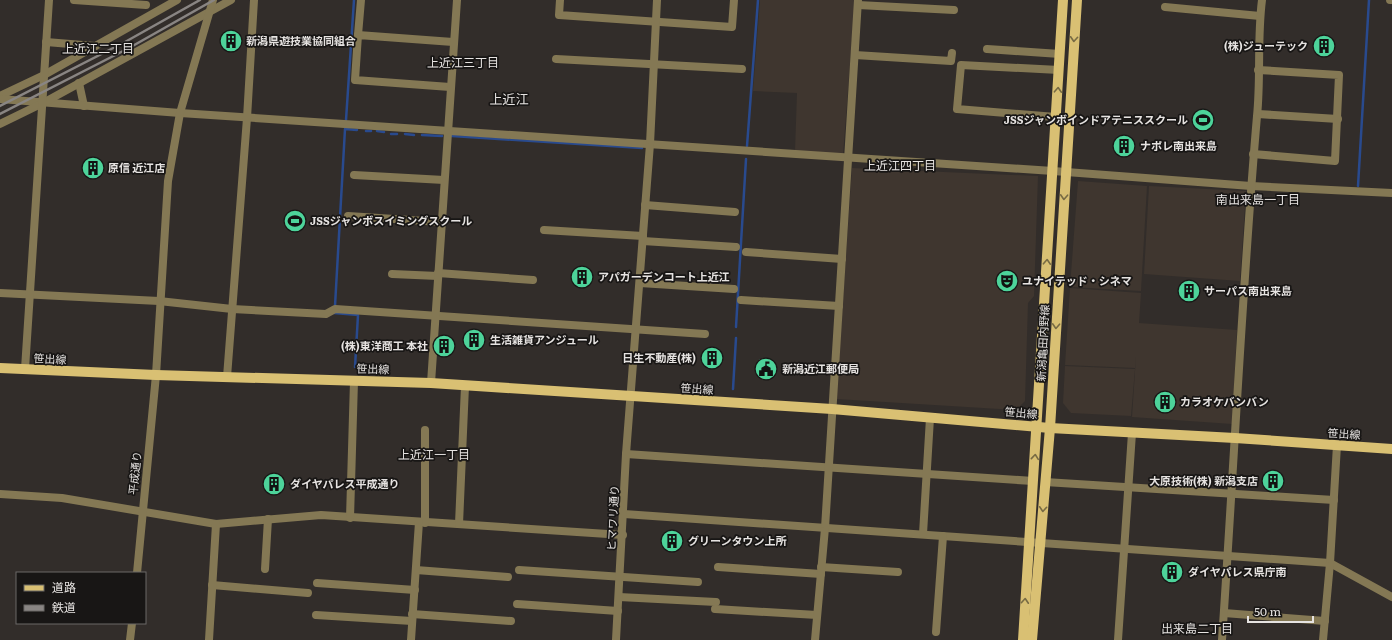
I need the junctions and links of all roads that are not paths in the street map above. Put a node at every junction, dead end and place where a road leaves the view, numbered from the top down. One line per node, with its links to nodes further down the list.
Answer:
1 (49, 0): 23 (street)
2 (74, 0): 16 (street)
3 (177, 0): 25 (street)
4 (213, 0): 19 (street, 平成通り)
5 (231, 0): 19 (street)
6 (254, 0): 45 (street)
7 (361, 0): 22 (street)
8 (457, 0): 24 (street)
9 (560, 0): 21 (street)
10 (657, 0): 21 (street, ヒマワリ通り)
11 (734, 0): 21 (street)
12 (1063, 0): 28 (main road, 新潟亀田内野線)
13 (1077, 0): 53 (main road, 新潟亀田内野線, one-way to 53)
14 (1262, 0): 20 (street)
15 (858, 2): 18 (street); 29 (street)
16 (146, 5)
17 (1165, 7): 20 (street)
18 (954, 10)
19 (210, 12): 36 (street); 42 (street, 平成通り)
20 (1260, 16): 34 (street)
21 (656, 21): 31 (street, ヒマワリ通り)
22 (358, 35): 24 (street); 37 (street)
23 (46, 42): 25 (street); 35 (street)
24 (453, 42): 37 (street)
25 (95, 46): 35 (street)
26 (987, 49): 28 (street)
27 (952, 53): 29 (street)
28 (1060, 54): 33 (main road, 新潟亀田内野線)
29 (855, 55): 51 (street)
30 (556, 59): 31 (street)
31 (653, 66): 32 (street); 49 (street, ヒマワリ通り)
32 (742, 69)
33 (1059, 70): 44 (main road, 新潟亀田内野線, one-way to 33); 44 (street)
34 (1258, 70): 43 (street); 46 (street)
35 (44, 75): 38 (street); 40 (street)
36 (79, 83): 40 (street); 41 (street)
37 (450, 87): 48 (street)
38 (0, 96)
39 (0, 99): 40 (street)
40 (43, 103): 41 (street); 47 (street); 73 (street)
41 (84, 106): 42 (street)
42 (180, 113): 45 (street); 75 (street, 平成通り)
43 (1258, 114): 46 (street); 50 (street)
44 (1056, 117): 52 (main road, 新潟亀田内野線)
45 (247, 118): 48 (street); 77 (street)
46 (1338, 119): 50 (street)
47 (0, 124)
48 (447, 131): 49 (street); 55 (street)
49 (650, 144): 51 (street); 58 (street, ヒマワリ通り)
50 (1253, 154): 56 (street)
51 (848, 158): 52 (street); 66 (street)
52 (1053, 171): 53 (street); 91 (main road, 新潟亀田内野線, one-way to 52)
53 (1065, 172): 56 (street); 92 (main road, 新潟亀田内野線, one-way to 92)
54 (354, 175): 55 (street)
55 (444, 180): 61 (street)
56 (1251, 186): 57 (street); 95 (street)
57 (1392, 193)
58 (645, 205): 59 (street); 63 (street, ヒマワリ通り)
59 (735, 212)
60 (348, 216): 61 (street)
61 (441, 222): 68 (street)
62 (544, 230): 63 (street)
63 (643, 239): 64 (street); 70 (street, ヒマワリ通り)
64 (736, 247)
65 (746, 252): 66 (street)
66 (842, 259): 76 (street)
67 (392, 274): 68 (street)
68 (438, 274): 69 (street); 78 (street)
69 (533, 280)
70 (640, 283): 71 (street); 79 (street, ヒマワリ通り)
71 (734, 289)
72 (0, 293): 73 (street)
73 (30, 295): 75 (street); 82 (street)
74 (740, 300): 76 (street)
75 (159, 301): 77 (street); 83 (street, 平成通り)
76 (839, 306): 89 (street)
77 (232, 309): 78 (street); 84 (street)
78 (435, 315): 79 (street); 86 (street)
79 (636, 328): 80 (street); 88 (street, ヒマワリ通り)
80 (705, 334)
81 (0, 368): 82 (main road, 笹出線)
82 (25, 370): 83 (main road, 笹出線)
83 (156, 375): 84 (main road, 笹出線); 107 (street, 平成通り)
84 (227, 377): 85 (main road, 笹出線)
85 (354, 381): 86 (main road, 笹出線); 109 (street)
86 (431, 383): 87 (main road, 笹出線)
87 (465, 386): 88 (main road, 笹出線); 113 (street)
88 (631, 396): 89 (main road, 笹出線); 98 (street, ヒマワリ通り)
89 (832, 410): 90 (main road, 笹出線); 99 (street)
90 (930, 418): 91 (main road, 笹出線); 100 (street)
91 (1037, 426): 92 (main road, 笹出線); 101 (main road, 新潟亀田内野線, one-way to 91)
92 (1050, 428): 94 (main road, 笹出線); 102 (main road, 新潟亀田内野線)
93 (425, 430): 111 (street)
94 (1132, 433): 95 (main road, 笹出線); 103 (street)
95 (1235, 438): 96 (main road, 笹出線); 105 (street)
96 (1338, 446): 97 (main road, 笹出線); 106 (street)
97 (1392, 449)
98 (626, 454): 99 (street); 108 (street, ヒマワリ通り)
99 (829, 468): 100 (street); 114 (street)
100 (926, 474): 101 (street); 115 (street)
101 (1033, 481): 119 (main road, 新潟亀田内野線)
102 (1046, 482): 103 (street); 118 (main road, 新潟亀田内野線, one-way to 118)
103 (1129, 487): 105 (street); 120 (street)
104 (0, 494): 107 (street)
105 (1233, 494): 106 (street); 121 (street)
106 (1334, 500): 122 (street)
107 (142, 512): 112 (street); 128 (street, 平成通り)
108 (624, 514): 114 (street); 116 (street, ヒマワリ通り)
109 (350, 518): 110 (street); 111 (street)
110 (268, 519): 112 (street); 124 (street)
111 (422, 522): 113 (street); 125 (street)
112 (216, 524): 134 (street)
113 (459, 524): 116 (street)
114 (825, 528): 115 (street); 127 (street)
115 (923, 534): 117 (street)
116 (623, 535): 131 (street, ヒマワリ通り)
117 (943, 536): 119 (street); 148 (street)
118 (1041, 541): 119 (street); 120 (street); 155 (main road, 新潟亀田内野線)
119 (1029, 542): 154 (main road, 新潟亀田内野線, one-way to 119)
120 (1124, 547): 121 (street); 156 (street)
121 (1228, 555): 122 (street); 141 (street)
122 (1330, 563): 138 (street); 146 (street)
123 (718, 568): 127 (street)
124 (265, 569)
125 (416, 570): 130 (street); 135 (street)
126 (519, 570): 131 (street)
127 (821, 570): 129 (street); 143 (street)
128 (136, 572)
129 (898, 572)
130 (508, 577)
131 (620, 577): 132 (street); 137 (street, ヒマワリ通り)
132 (698, 582)
133 (317, 583): 135 (street)
134 (212, 585): 136 (street); 150 (street)
135 (415, 590): 144 (street)
136 (308, 593)
137 (619, 597): 140 (street, ヒマワリ通り); 143 (street)
138 (1392, 597)
139 (517, 604): 140 (street)
140 (618, 611): 152 (street, ヒマワリ通り)
141 (1224, 613): 146 (street); 157 (street)
142 (316, 615): 144 (street)
143 (817, 615): 153 (street)
144 (412, 618): 145 (street); 151 (street)
145 (511, 621)
146 (1325, 621): 158 (street)
147 (132, 624): 149 (street)
148 (936, 632)
149 (130, 640)
150 (209, 640)
151 (411, 640)
152 (616, 640)
153 (815, 640)
154 (1023, 640)
155 (1032, 640)
156 (1118, 640)
157 (1222, 640)
158 (1323, 640)

